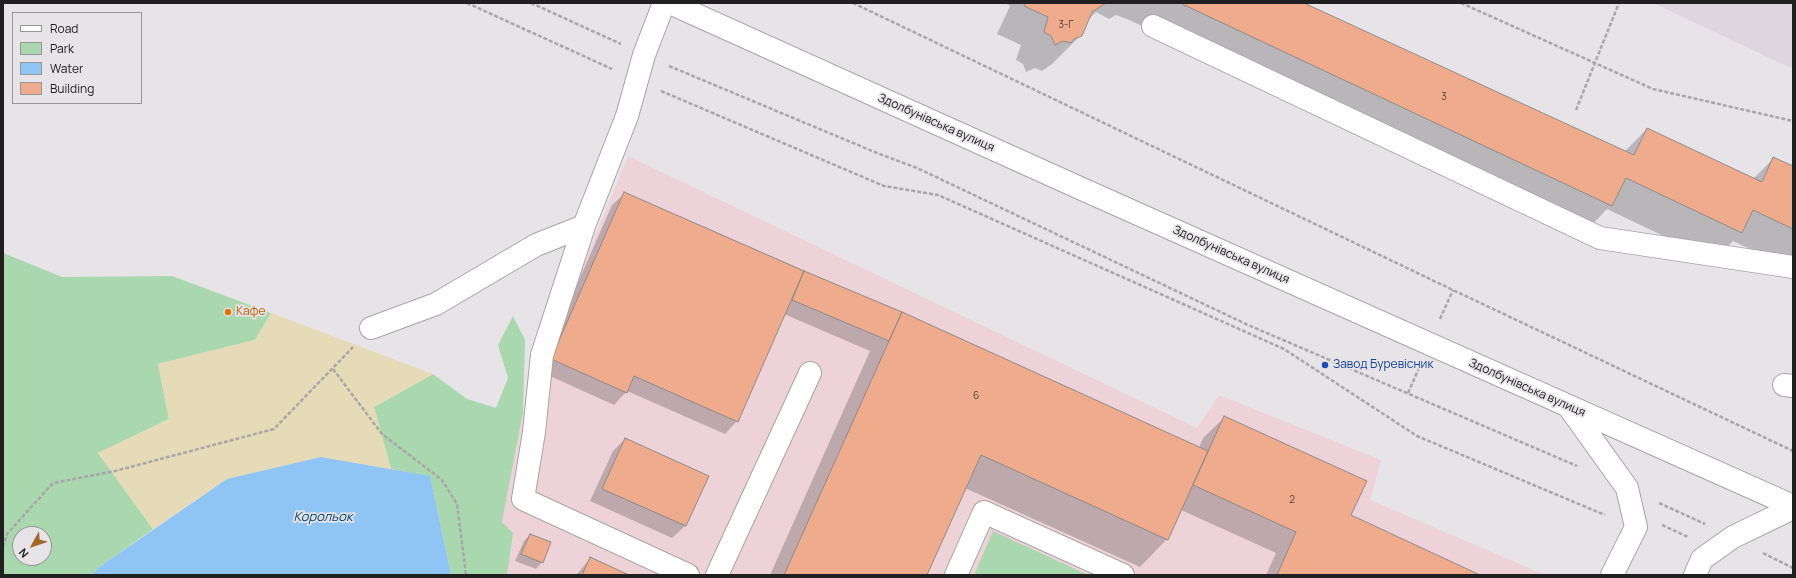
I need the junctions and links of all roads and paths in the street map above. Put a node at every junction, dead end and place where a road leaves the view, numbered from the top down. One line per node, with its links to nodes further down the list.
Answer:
1 (467, 3): 11 (path)
2 (531, 3): 9 (path)
3 (664, 3): 9 (street)
4 (670, 3): 19 (street, Здолбунівська вулиця)
5 (853, 3): 20 (path)
6 (1461, 3): 10 (path)
7 (1619, 3): 10 (path)
8 (1153, 26): 15 (street)
9 (644, 55): 11 (street); 21 (path)
10 (1595, 63): 12 (path); 13 (path)
11 (637, 81): 14 (street); 24 (path)
12 (1576, 110)
13 (1793, 121)
14 (584, 226): 16 (street); 29 (street)
15 (1793, 267)
16 (371, 328): 17 (path)
17 (333, 369): 26 (path); 28 (path)
18 (810, 374): 30 (street)
19 (1568, 406): 22 (street); 23 (street, Здолбунівська вулиця)
20 (1793, 450)
21 (1583, 469)
22 (1627, 488): 24 (street); 25 (path)
23 (1793, 507): 25 (street)
24 (1636, 528): 27 (path); 33 (street)
25 (1733, 537): 27 (street)
26 (3, 547)
27 (1698, 567)
28 (466, 575)
29 (688, 575)
30 (717, 575)
31 (956, 575): 32 (street)
32 (1123, 575)
33 (1612, 575)

